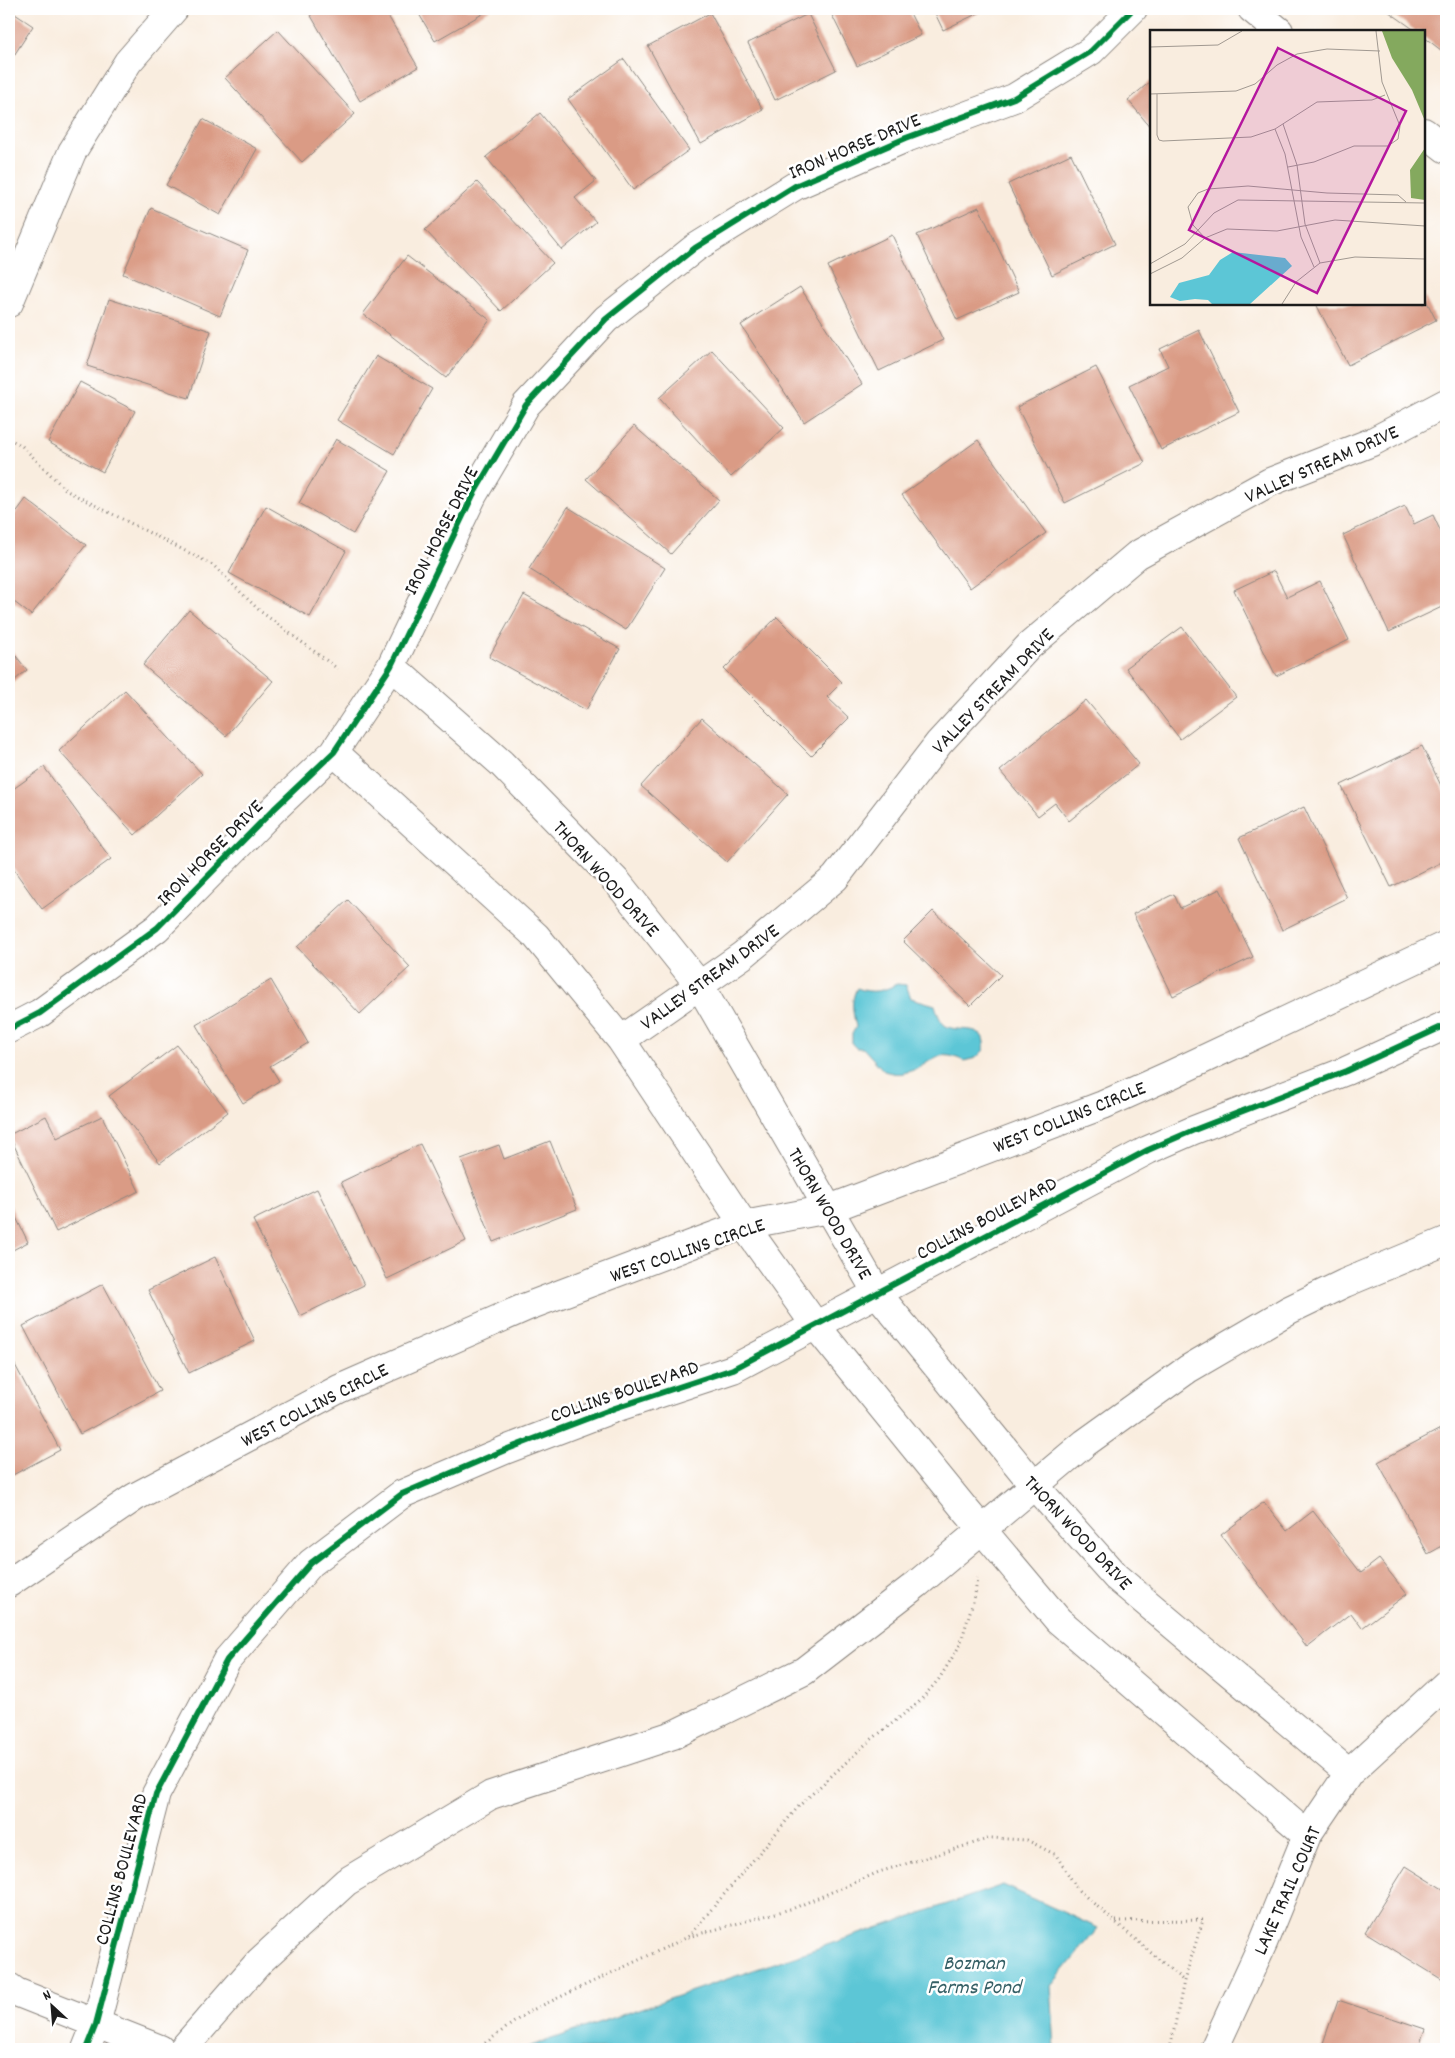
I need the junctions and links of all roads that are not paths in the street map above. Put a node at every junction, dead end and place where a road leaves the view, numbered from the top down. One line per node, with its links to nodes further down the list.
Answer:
1 (174, 9): 7 (street)
2 (1133, 9): 9 (street, IRON HORSE DRIVE)
3 (1252, 9): 4 (street)
4 (1278, 30)
5 (1425, 133): 6 (street)
6 (1446, 149)
7 (9, 303)
8 (1446, 403): 12 (street, VALLEY STREAM DRIVE)
9 (391, 666): 10 (street, IRON HORSE DRIVE); 12 (street, THORN WOOD DRIVE)
10 (334, 752): 14 (street, IRON HORSE DRIVE); 15 (street)
11 (1446, 945): 16 (street, WEST COLLINS CIRCLE)
12 (700, 986): 15 (street, VALLEY STREAM DRIVE); 16 (street, THORN WOOD DRIVE)
13 (1446, 1025): 19 (street, COLLINS BOULEVARD)
14 (9, 1029)
15 (621, 1040): 17 (street)
16 (829, 1209): 17 (street, WEST COLLINS CIRCLE); 19 (street, THORN WOOD DRIVE)
17 (744, 1225): 20 (street); 23 (street, WEST COLLINS CIRCLE)
18 (1446, 1241): 21 (street)
19 (877, 1293): 20 (street, COLLINS BOULEVARD); 21 (street, THORN WOOD DRIVE)
20 (816, 1326): 22 (street); 28 (street, COLLINS BOULEVARD)
21 (1034, 1485): 22 (street); 25 (street, THORN WOOD DRIVE)
22 (982, 1531): 26 (street); 31 (street)
23 (9, 1583)
24 (1446, 1684): 25 (street, LAKE TRAIL COURT)
25 (1349, 1773): 26 (street, LAKE TRAIL COURT)
26 (1307, 1835): 32 (street, LAKE TRAIL COURT)
27 (9, 1987): 28 (street)
28 (96, 2024): 29 (street, COLLINS BOULEVARD); 30 (street)
29 (86, 2049)
30 (160, 2049)
31 (184, 2049)
32 (1214, 2049)

